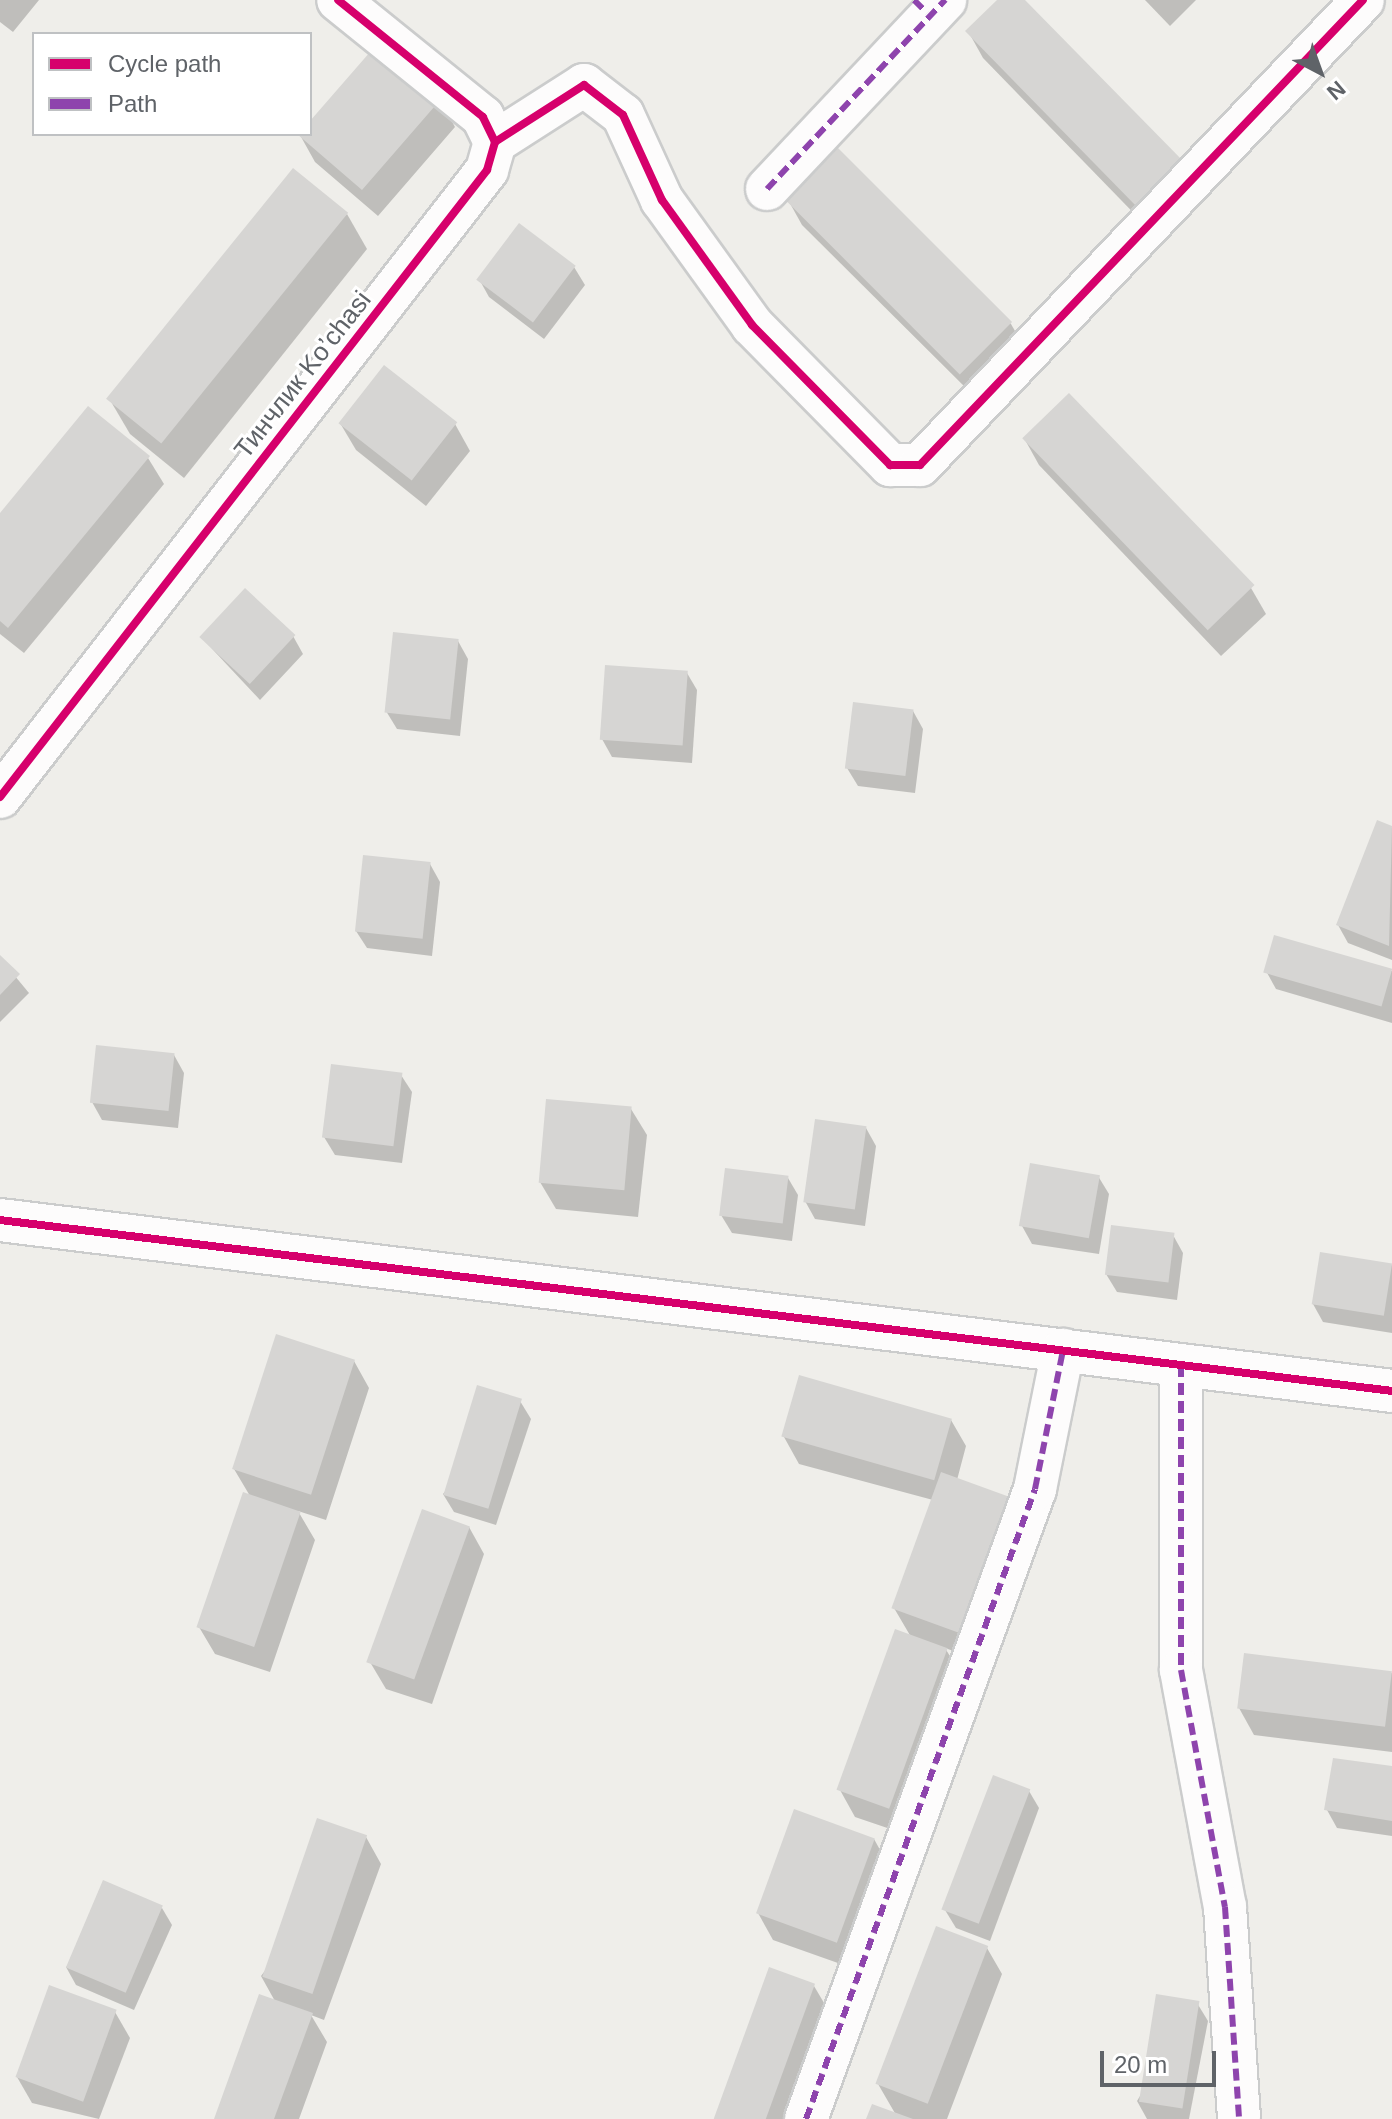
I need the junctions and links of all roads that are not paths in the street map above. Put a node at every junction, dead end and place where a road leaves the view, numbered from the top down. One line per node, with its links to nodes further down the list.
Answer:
1 (338, 0): 4 (street)
2 (1363, 0): 4 (street)
3 (929, 4): 5 (street)
4 (495, 142): 6 (street, Тинчлик Ko’chasi)
5 (767, 189)
6 (0, 797)
7 (0, 1220): 8 (street)
8 (1063, 1350): 9 (street); 11 (street)
9 (1181, 1365): 10 (street); 12 (street)
10 (1392, 1391)
11 (806, 2119)
12 (1239, 2119)

